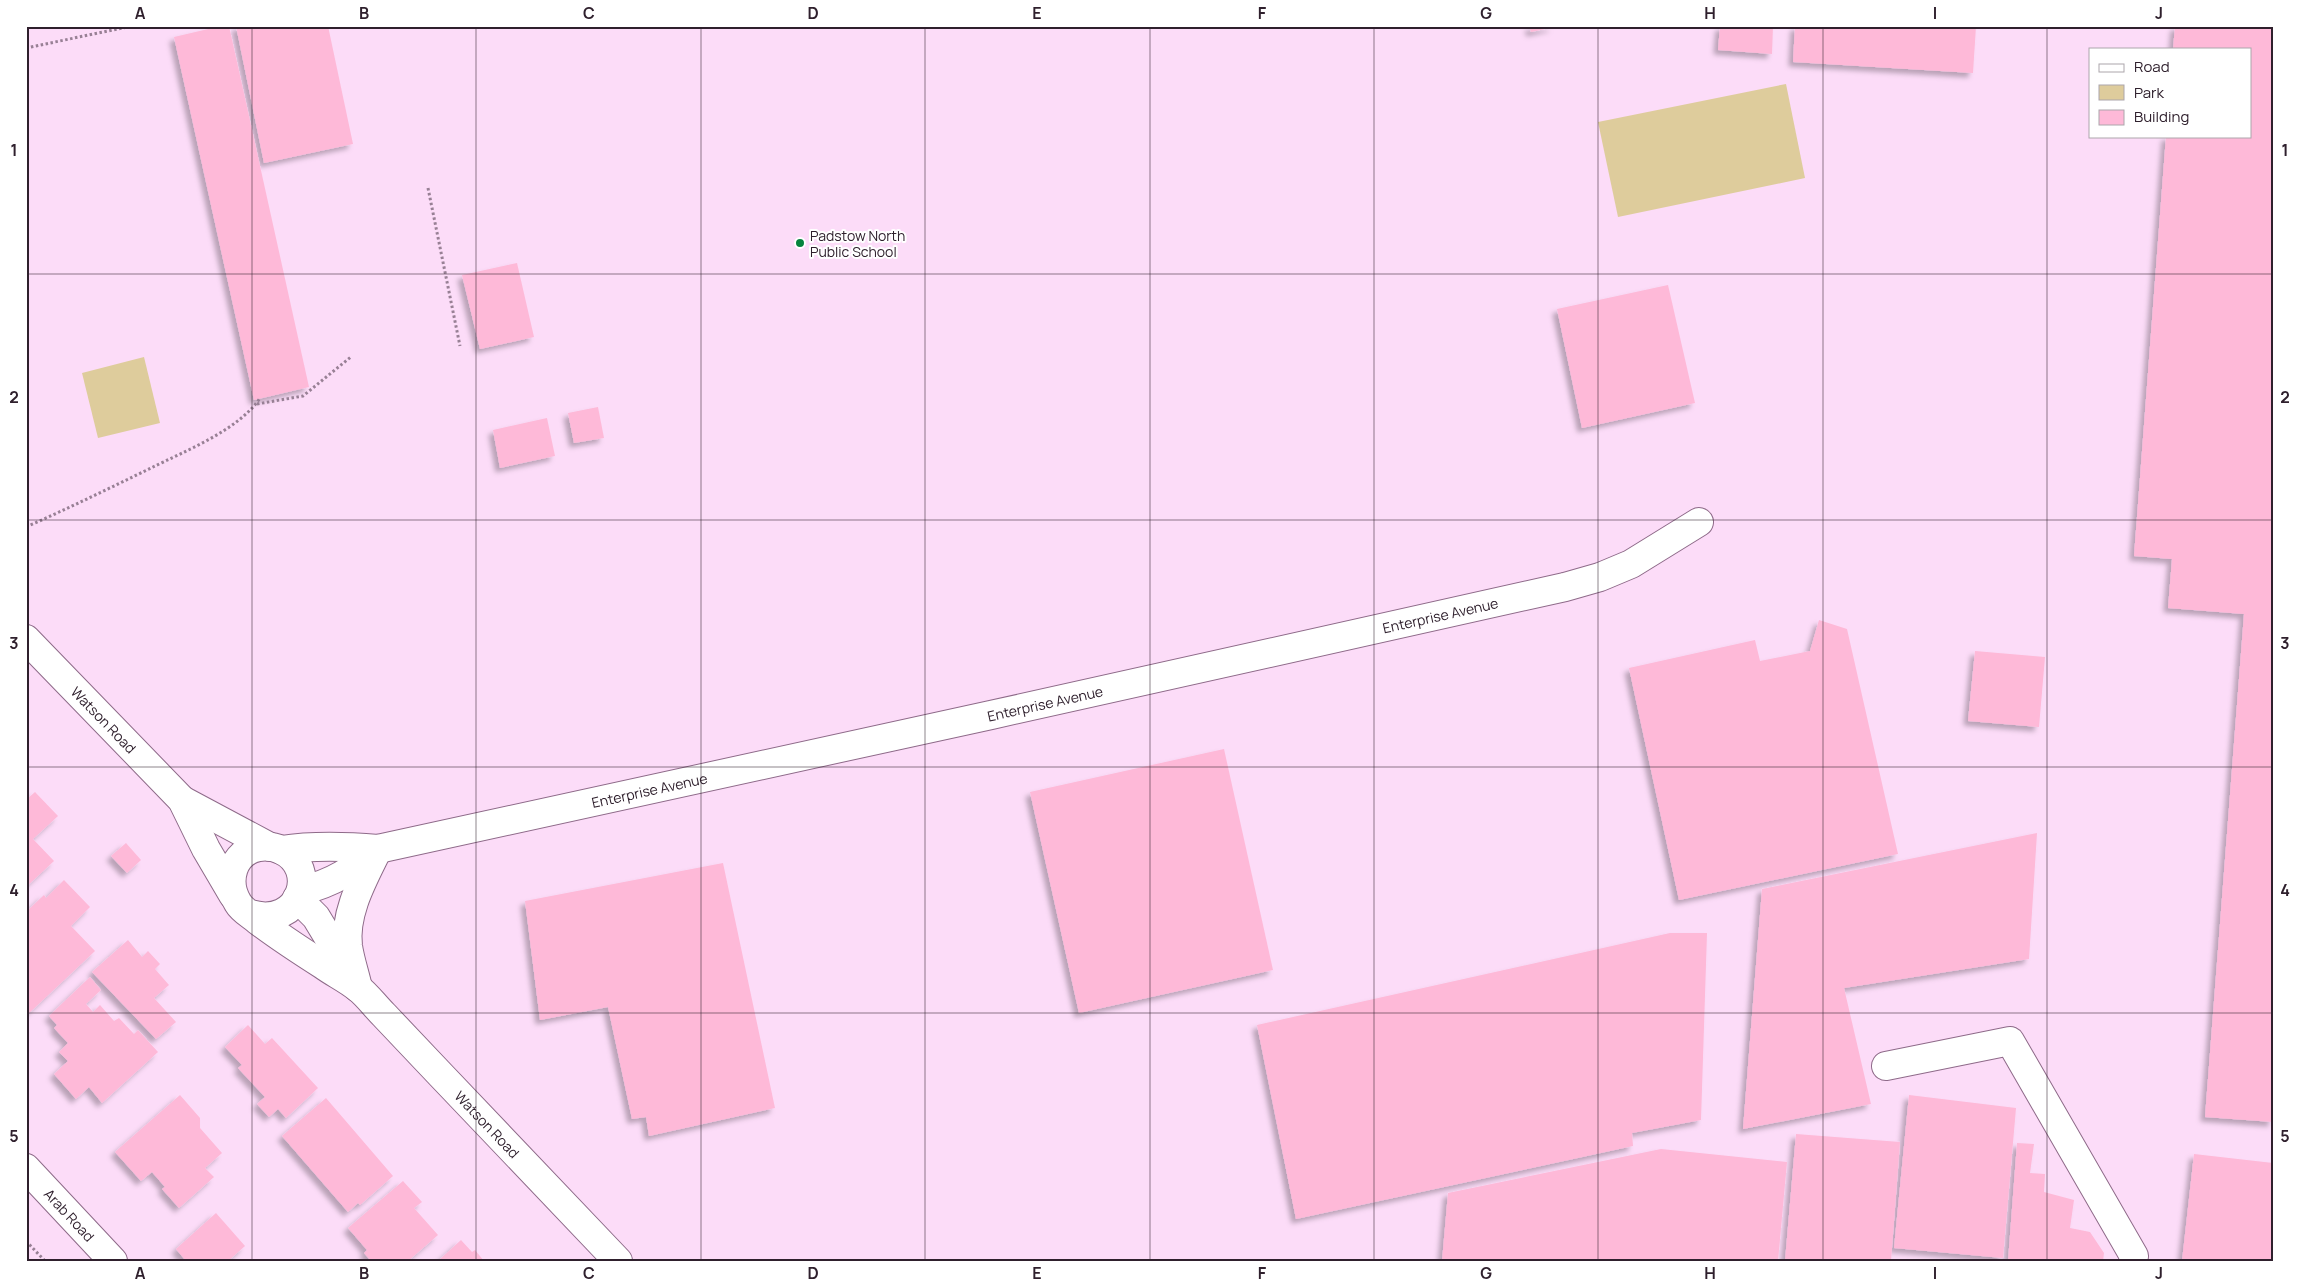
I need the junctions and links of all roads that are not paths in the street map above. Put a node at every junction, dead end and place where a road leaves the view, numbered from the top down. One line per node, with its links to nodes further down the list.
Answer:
1 (1699, 522): 5 (street, Enterprise Avenue)
2 (26, 639): 3 (street, Watson Road)
3 (182, 800): 4 (street, Watson Road); 7 (street, Watson Road)
4 (276, 848): 5 (street, Enterprise Avenue); 6 (street); 7 (street)
5 (378, 849): 6 (street, Enterprise Avenue); 8 (street)
6 (299, 894): 7 (street); 8 (street, Watson Road)
7 (241, 904): 8 (street, Watson Road)
8 (358, 988): 12 (street, Watson Road)
9 (1886, 1066): 13 (street)
10 (26, 1168): 11 (street, Arab Road)
11 (113, 1261)
12 (618, 1261)
13 (2133, 1261)

